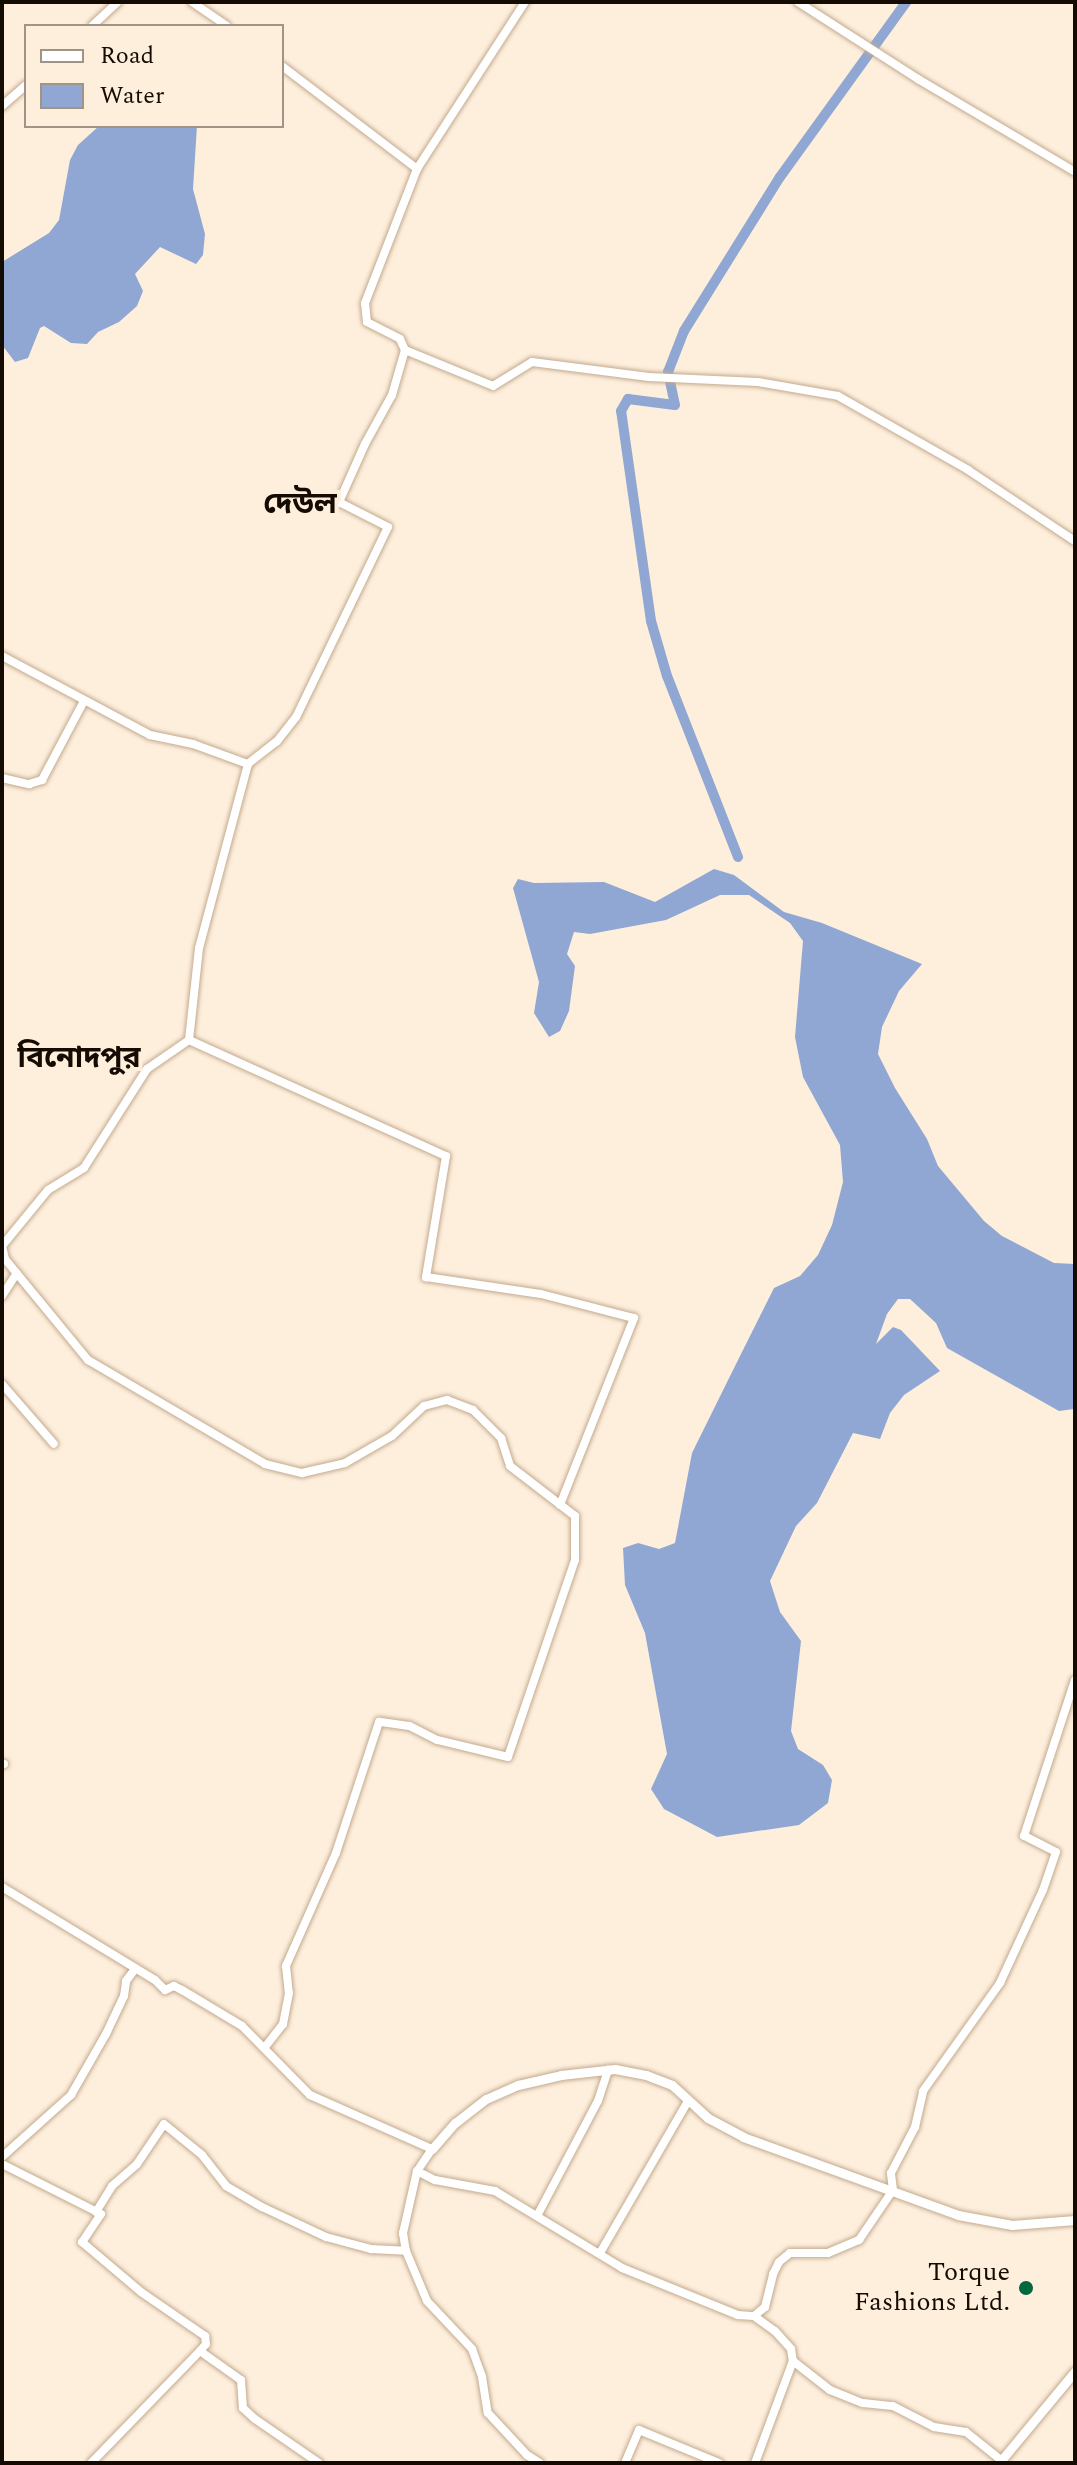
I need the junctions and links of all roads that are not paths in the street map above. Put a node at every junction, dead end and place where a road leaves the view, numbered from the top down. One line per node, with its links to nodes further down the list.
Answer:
1 (118, 2): 5 (street)
2 (192, 2): 6 (street)
3 (525, 2): 10 (street)
4 (798, 2): 11 (street)
5 (94, 24)
6 (224, 24)
7 (284, 68): 10 (street)
8 (24, 87): 9 (street)
9 (2, 106)
10 (417, 169): 12 (street)
11 (1075, 172)
12 (405, 350): 13 (street); 16 (street)
13 (1075, 541)
14 (2, 656): 15 (street)
15 (84, 701): 16 (street); 17 (street)
16 (248, 764): 18 (street)
17 (2, 778)
18 (189, 1040): 19 (street); 23 (street)
19 (17, 1273): 20 (street); 23 (street)
20 (2, 1296)
21 (2, 1384): 22 (street)
22 (54, 1444)
23 (560, 1505): 27 (street)
24 (1075, 1680): 34 (street)
25 (2, 1887): 26 (street)
26 (135, 1969): 27 (street); 31 (street)
27 (265, 2047): 30 (street)
28 (608, 2070): 29 (street); 30 (street); 36 (street)
29 (687, 2103): 34 (street); 39 (street)
30 (432, 2149): 33 (street)
31 (2, 2157)
32 (2, 2164): 35 (street)
33 (417, 2171): 36 (street); 38 (street)
34 (893, 2190): 37 (street); 40 (street)
35 (96, 2212): 38 (street); 41 (street)
36 (537, 2216): 39 (street)
37 (1075, 2220)
38 (406, 2251): 47 (street)
39 (600, 2253): 40 (street)
40 (754, 2316): 42 (street)
41 (200, 2351): 45 (street); 46 (street)
42 (793, 2361): 44 (street); 50 (street)
43 (1075, 2371): 44 (street)
44 (1000, 2461)
45 (91, 2463)
46 (319, 2463)
47 (540, 2463)
48 (625, 2463): 49 (street)
49 (719, 2463)
50 (755, 2463)

